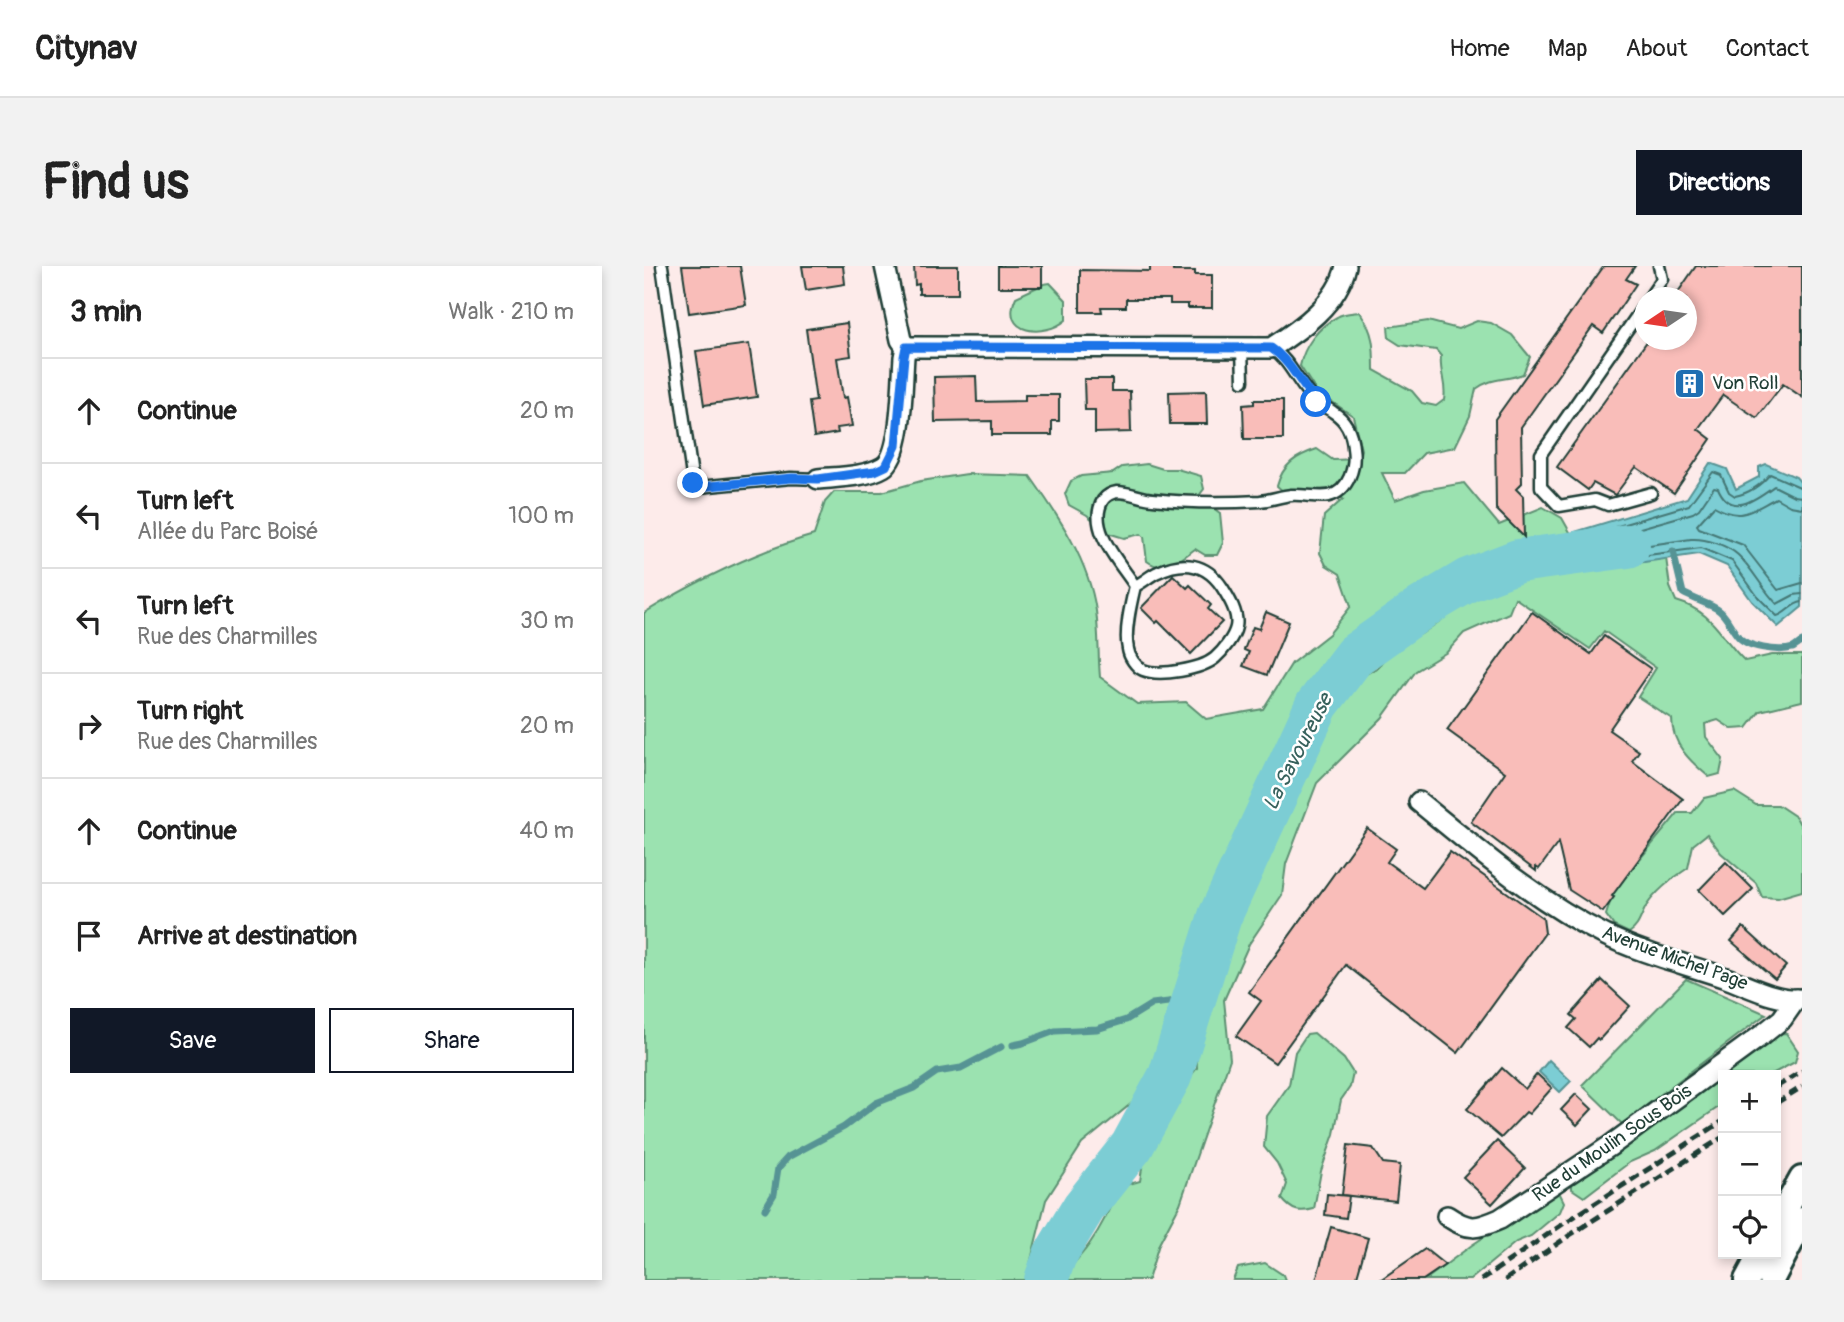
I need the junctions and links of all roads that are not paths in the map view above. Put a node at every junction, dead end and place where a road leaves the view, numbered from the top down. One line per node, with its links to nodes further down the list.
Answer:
1 (662, 266): 11 (lane)
2 (885, 266): 7 (street)
3 (1346, 266): 9 (street)
4 (1659, 266): 5 (lane)
5 (1657, 287)
6 (1634, 319): 12 (lane)
7 (906, 347): 8 (street); 11 (street)
8 (1242, 348): 9 (street); 10 (lane)
9 (1271, 348): 13 (lane)
10 (1243, 381)
11 (818, 479)
12 (1651, 493)
13 (1135, 586): 13 (lane)
14 (1419, 802): 15 (street, Avenue Michel Page)
15 (1799, 999): 17 (street, Rue du Moulin Sous Bois)
16 (1802, 1179): 18 (street)
17 (1447, 1216)
18 (1788, 1218): 19 (street); 24 (street)
19 (1781, 1238)
20 (1758, 1259): 22 (street)
21 (1770, 1259): 23 (street)
22 (1747, 1280)
23 (1760, 1280)
24 (1772, 1280)

